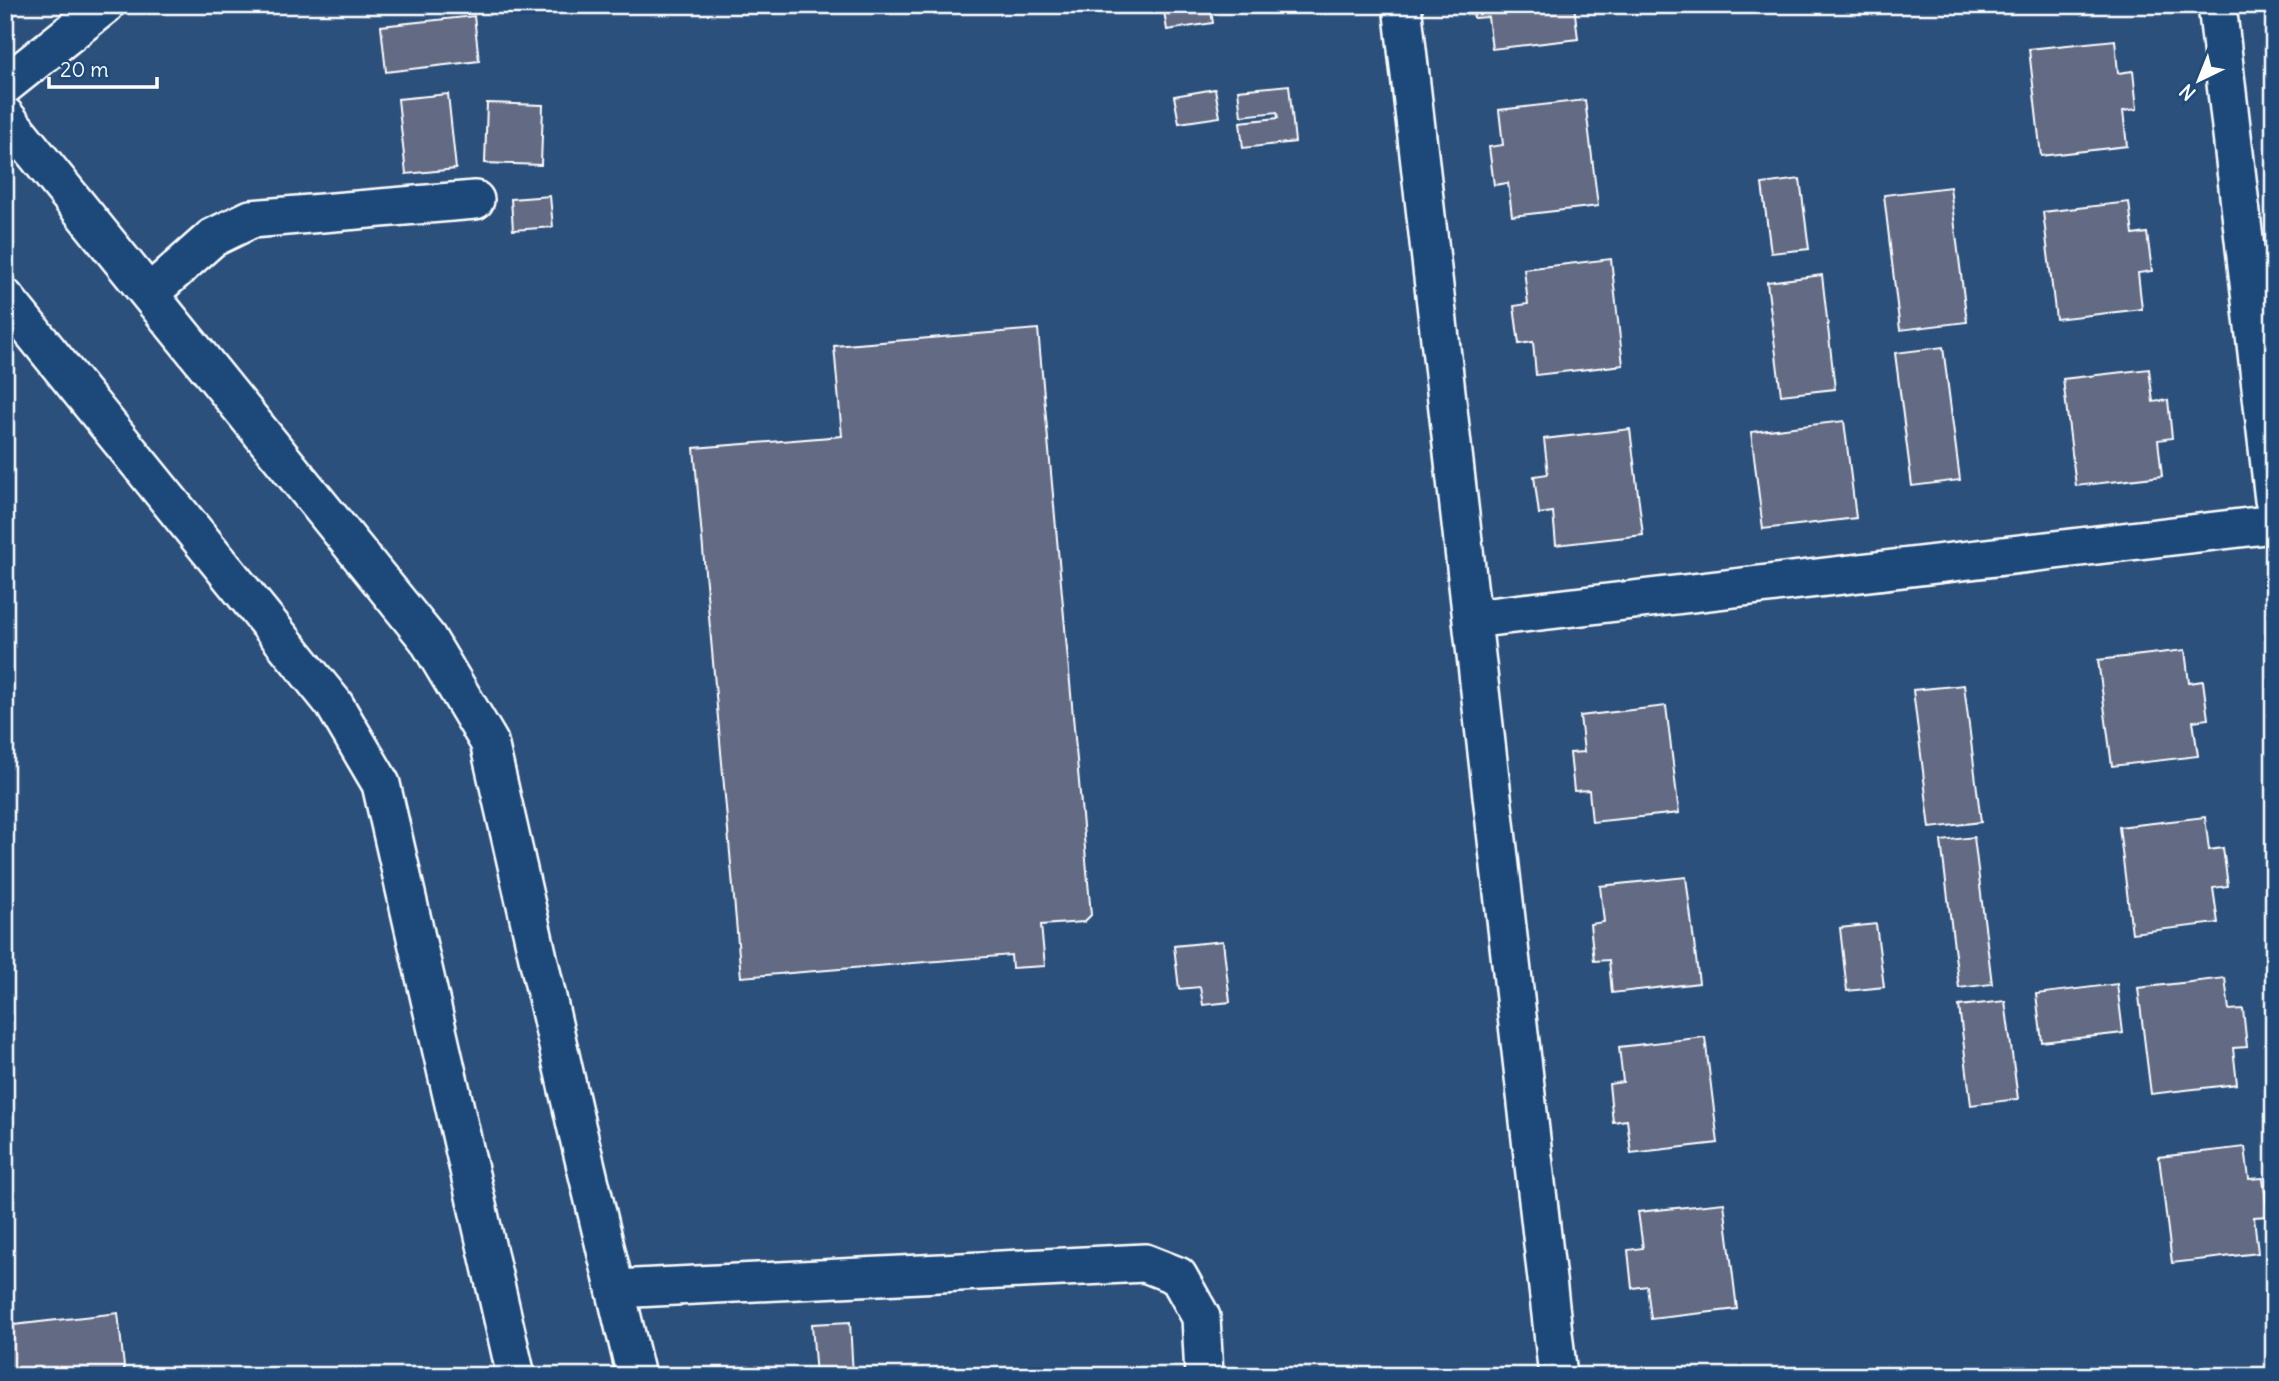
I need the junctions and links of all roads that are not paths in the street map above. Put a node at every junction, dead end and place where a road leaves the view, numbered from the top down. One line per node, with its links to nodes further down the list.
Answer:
1 (105, 5): 4 (street)
2 (1402, 5): 11 (street)
3 (2217, 5): 9 (street)
4 (5, 85)
5 (5, 116): 7 (street)
6 (475, 200): 7 (street)
7 (149, 294): 12 (street)
8 (5, 298): 13 (street)
9 (2274, 500)
10 (2274, 524): 11 (street)
11 (1472, 619): 16 (street)
12 (615, 1289): 14 (street); 15 (street)
13 (516, 1376)
14 (636, 1376)
15 (1204, 1376)
16 (1558, 1376)

